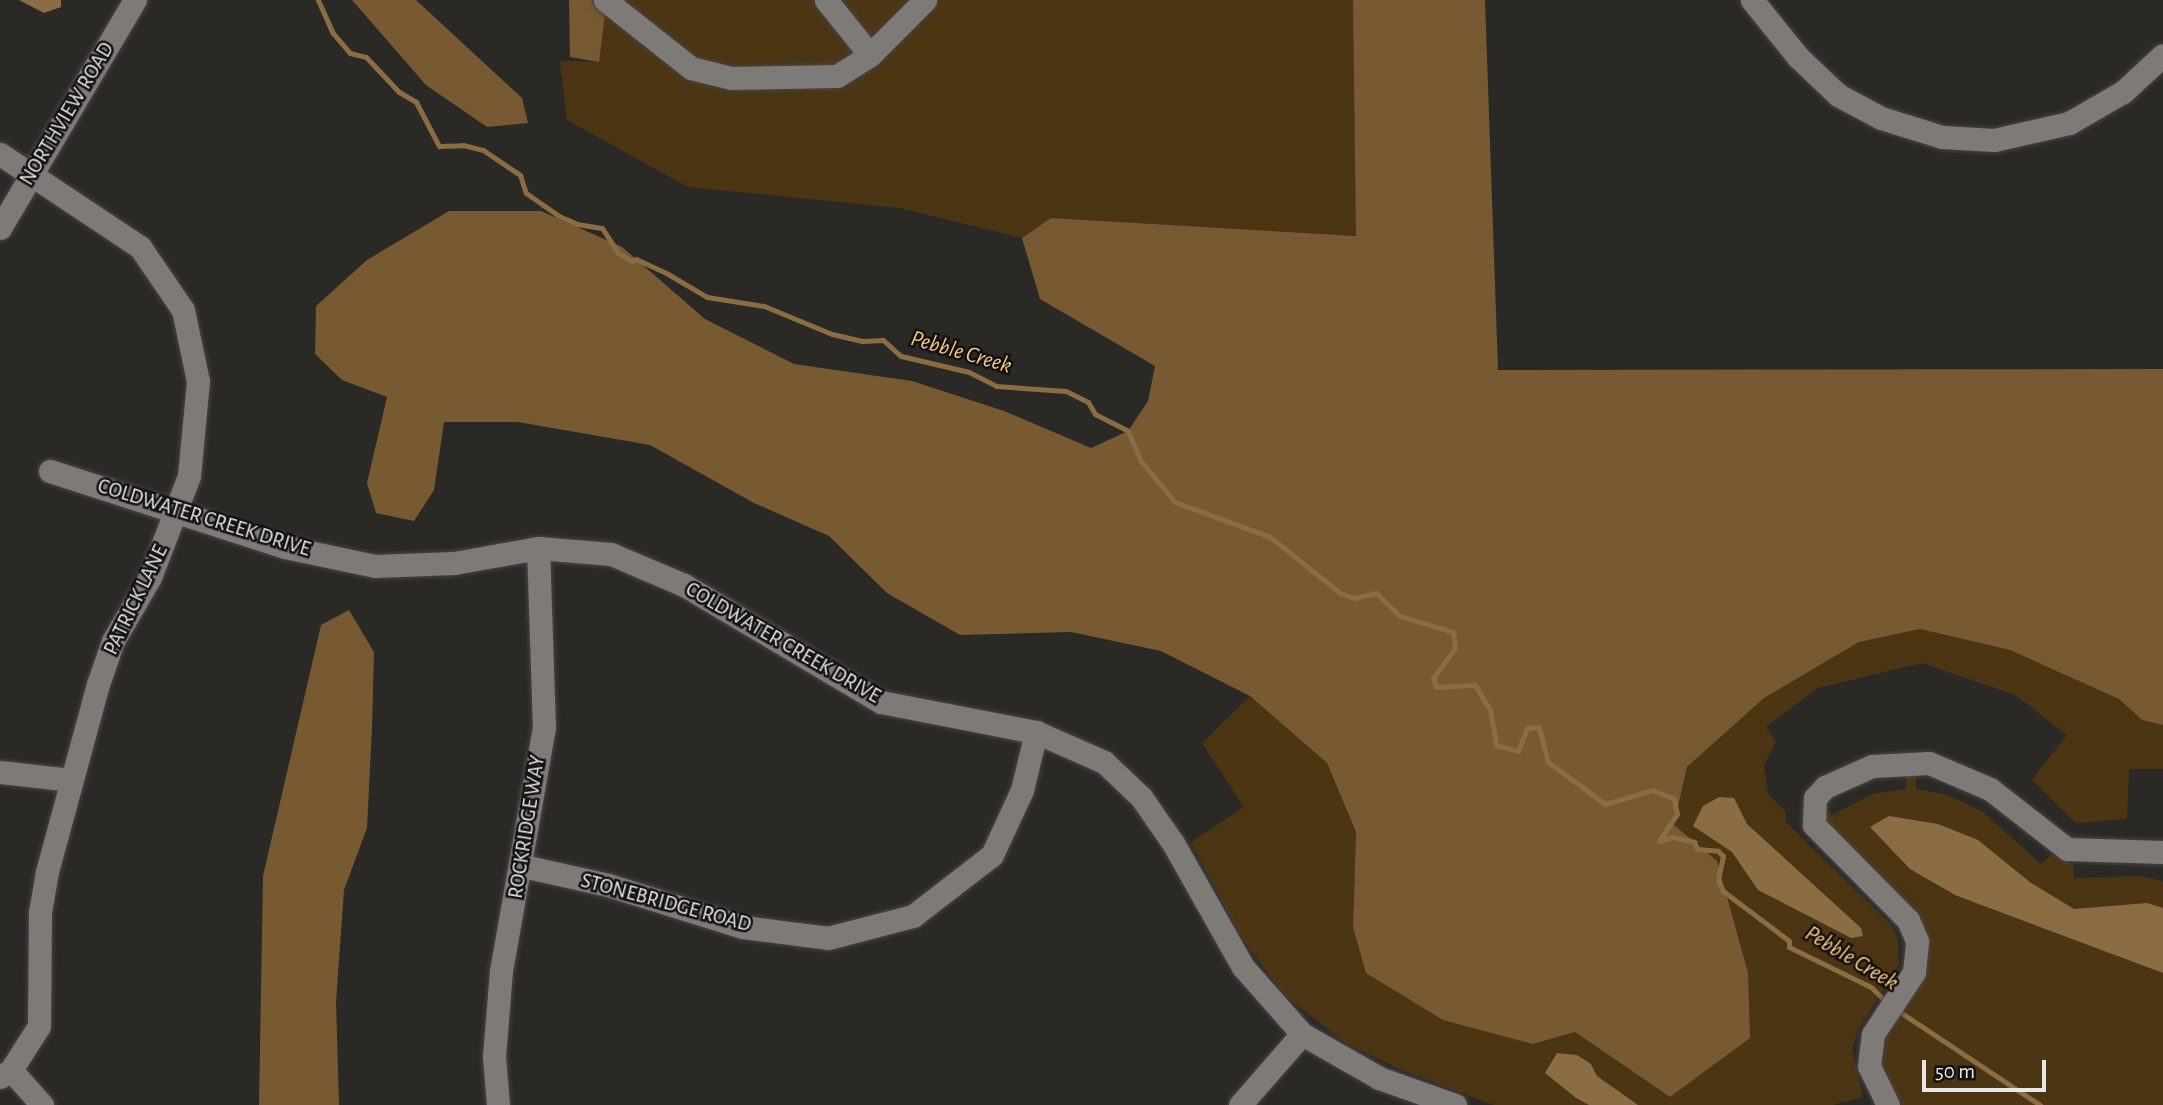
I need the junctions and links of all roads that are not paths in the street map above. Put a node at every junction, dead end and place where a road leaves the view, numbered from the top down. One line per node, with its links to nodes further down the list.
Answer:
1 (135, 0): 9 (street, NORTHVIEW ROAD)
2 (605, 0): 6 (street)
3 (826, 0): 6 (street)
4 (925, 0): 6 (street)
5 (1752, 0): 7 (street)
6 (870, 55)
7 (2163, 55)
8 (0, 154): 9 (street, PATRICK LANE)
9 (30, 175): 10 (street, NORTHVIEW ROAD); 12 (street, PATRICK LANE)
10 (0, 228)
11 (50, 471): 12 (street, COLDWATER CREEK DRIVE)
12 (178, 509): 13 (street, COLDWATER CREEK DRIVE); 16 (street, PATRICK LANE)
13 (538, 548): 14 (street, COLDWATER CREEK DRIVE); 18 (street, ROCKRIDGE WAY)
14 (1035, 732): 18 (street, STONEBRIDGE ROAD); 19 (street, COLDWATER CREEK DRIVE)
15 (0, 772): 16 (street)
16 (71, 780): 20 (street, PATRICK LANE)
17 (2163, 852): 25 (street)
18 (523, 866): 22 (street, ROCKRIDGE WAY)
19 (1302, 1034): 23 (street); 24 (street, COLDWATER CREEK DRIVE)
20 (5, 1074): 21 (street)
21 (42, 1105)
22 (498, 1105)
23 (1240, 1105)
24 (1455, 1105)
25 (1888, 1105)

